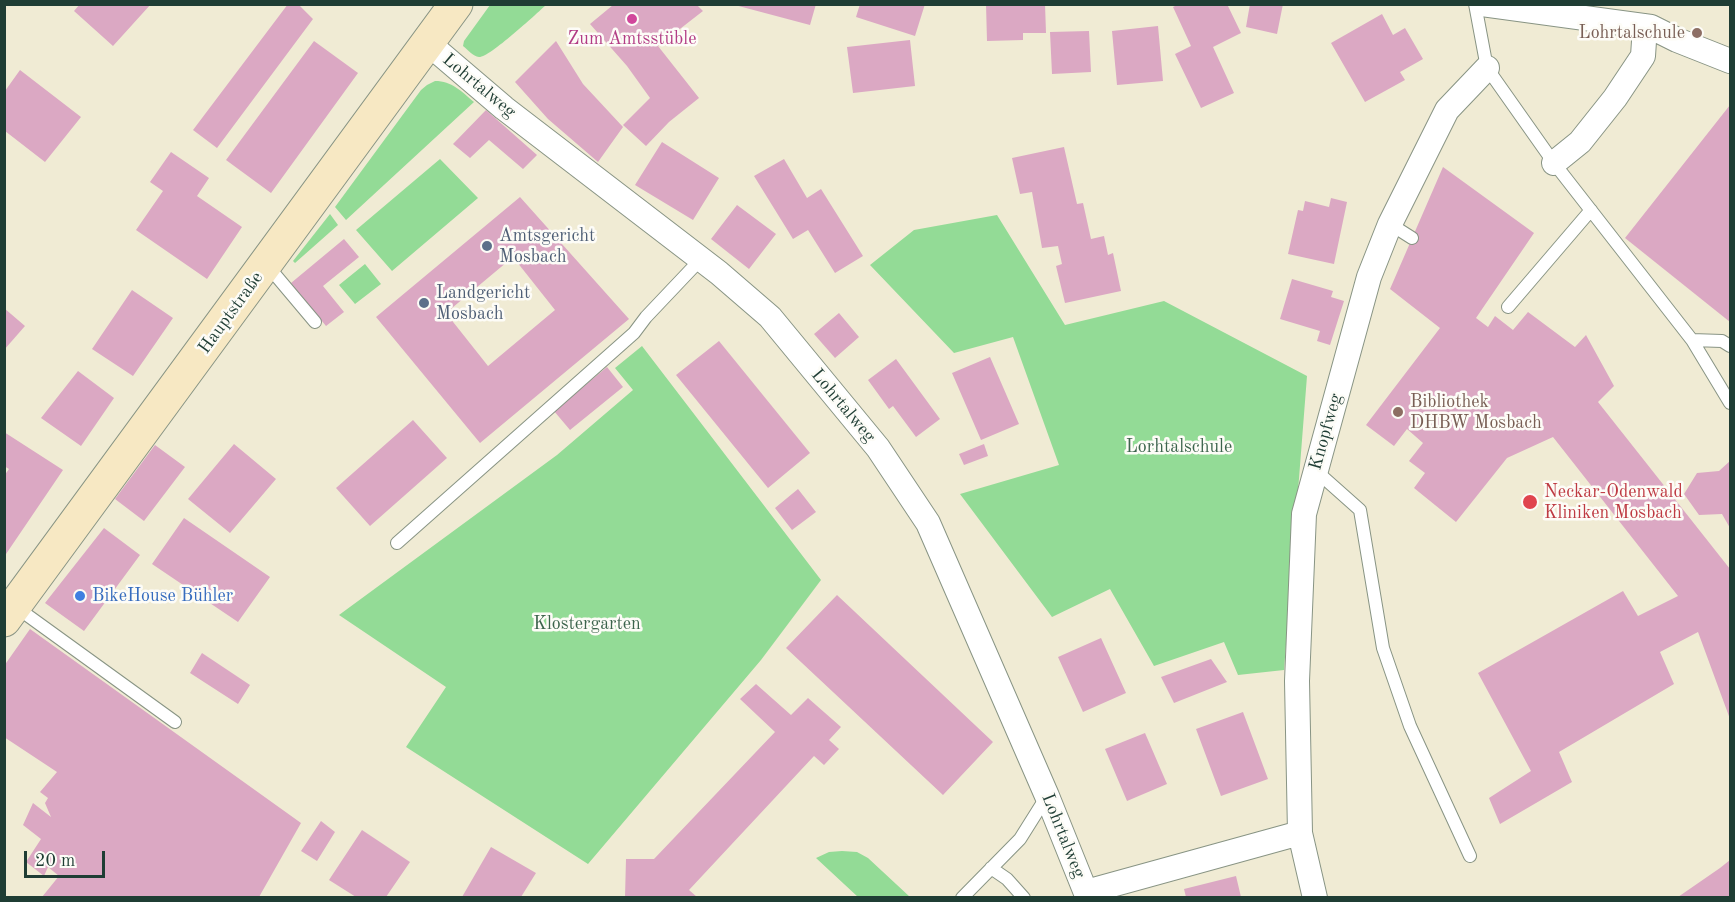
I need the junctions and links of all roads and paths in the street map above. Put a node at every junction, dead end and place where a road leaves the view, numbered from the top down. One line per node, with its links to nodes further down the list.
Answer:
1 (456, 4): 5 (street, Hauptstraße)
2 (1474, 4): 7 (lane)
3 (1482, 4): 4 (street)
4 (1645, 26): 6 (street); 8 (street)
5 (429, 44): 12 (street, Lohrtalweg); 13 (street, Hauptstraße)
6 (1731, 61)
7 (1487, 68): 8 (lane); 10 (street, Knopfweg)
8 (1554, 163): 9 (lane)
9 (1591, 210): 14 (lane); 16 (lane)
10 (1390, 224): 11 (lane); 19 (street, Knopfweg)
11 (1412, 238)
12 (700, 260): 20 (lane); 23 (street, Lohrtalweg)
13 (266, 265): 15 (lane); 21 (street, Hauptstraße)
14 (1508, 308)
15 (315, 322)
16 (1692, 340): 17 (lane); 18 (lane)
17 (1731, 346)
18 (1731, 403)
19 (1315, 470): 24 (street, Knopfweg); 25 (lane)
20 (397, 543)
21 (10, 613): 22 (lane)
22 (175, 722)
23 (1047, 796): 26 (lane); 27 (street, Lohrtalweg)
24 (1300, 832): 27 (street); 30 (street, Knopfweg)
25 (1470, 856)
26 (991, 868): 28 (lane); 29 (lane)
27 (1087, 895)
28 (962, 897)
29 (1024, 897)
30 (1315, 897)

